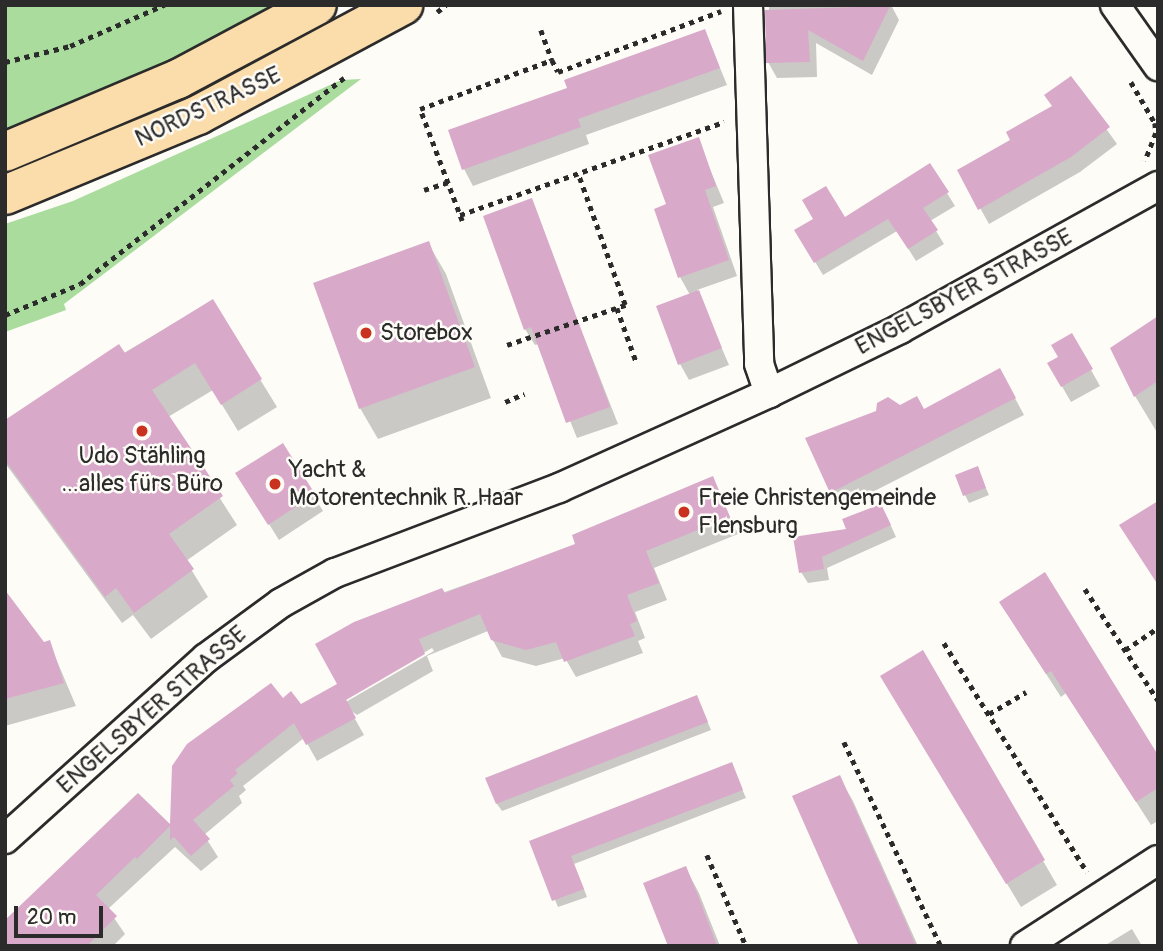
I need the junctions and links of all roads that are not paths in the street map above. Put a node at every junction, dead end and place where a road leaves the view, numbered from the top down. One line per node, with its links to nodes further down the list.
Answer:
1 (317, 5): 6 (main road, NORDSTRASSE)
2 (748, 5): 9 (street)
3 (1115, 5): 5 (street)
4 (414, 13): 8 (main road, NORDSTRASSE)
5 (1158, 66)
6 (5, 152)
7 (1153, 176): 9 (street, ENGELSBYER STRASSE)
8 (5, 195)
9 (769, 393): 10 (street, ENGELSBYER STRASSE)
10 (5, 839)
11 (1158, 860): 12 (street)
12 (1025, 946)

